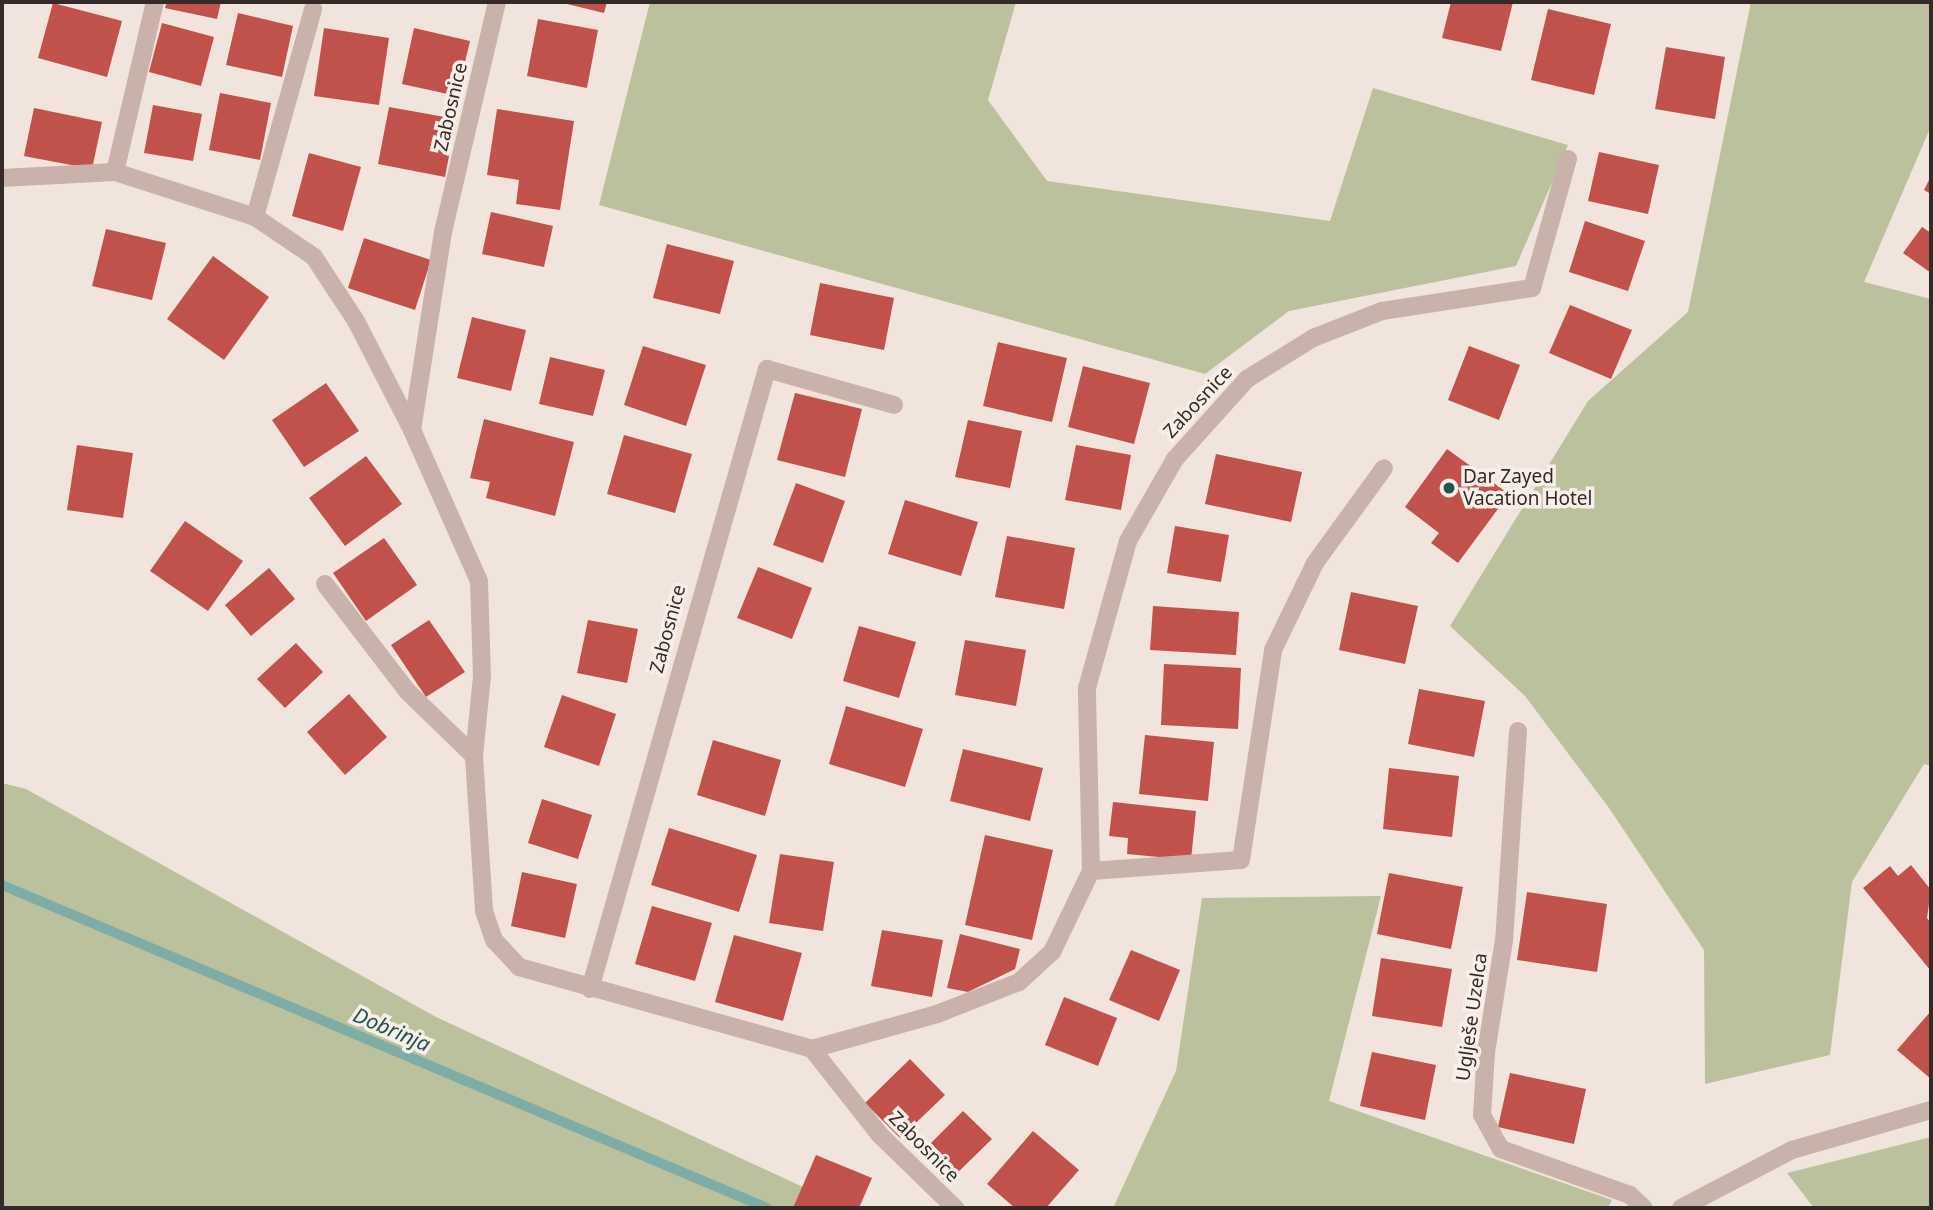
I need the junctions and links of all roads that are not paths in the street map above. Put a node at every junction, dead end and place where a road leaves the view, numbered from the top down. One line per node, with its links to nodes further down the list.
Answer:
1 (155, 2): 5 (street)
2 (497, 2): 9 (street, Zabosnice)
3 (313, 9): 7 (street)
4 (1568, 159): 14 (street, Zabosnice)
5 (115, 172): 6 (street); 7 (street)
6 (2, 178)
7 (255, 217): 9 (street)
8 (894, 405): 15 (street, Zabosnice)
9 (412, 430): 13 (street)
10 (1384, 468): 14 (street)
11 (325, 584): 13 (street)
12 (1518, 730): 19 (street, Uglješe Uzelca)
13 (474, 756): 15 (street)
14 (1091, 871): 16 (street, Zabosnice)
15 (590, 989): 16 (street)
16 (812, 1049): 18 (street, Zabosnice)
17 (1931, 1110): 20 (street)
18 (955, 1208)
19 (1644, 1208)
20 (1681, 1208)

